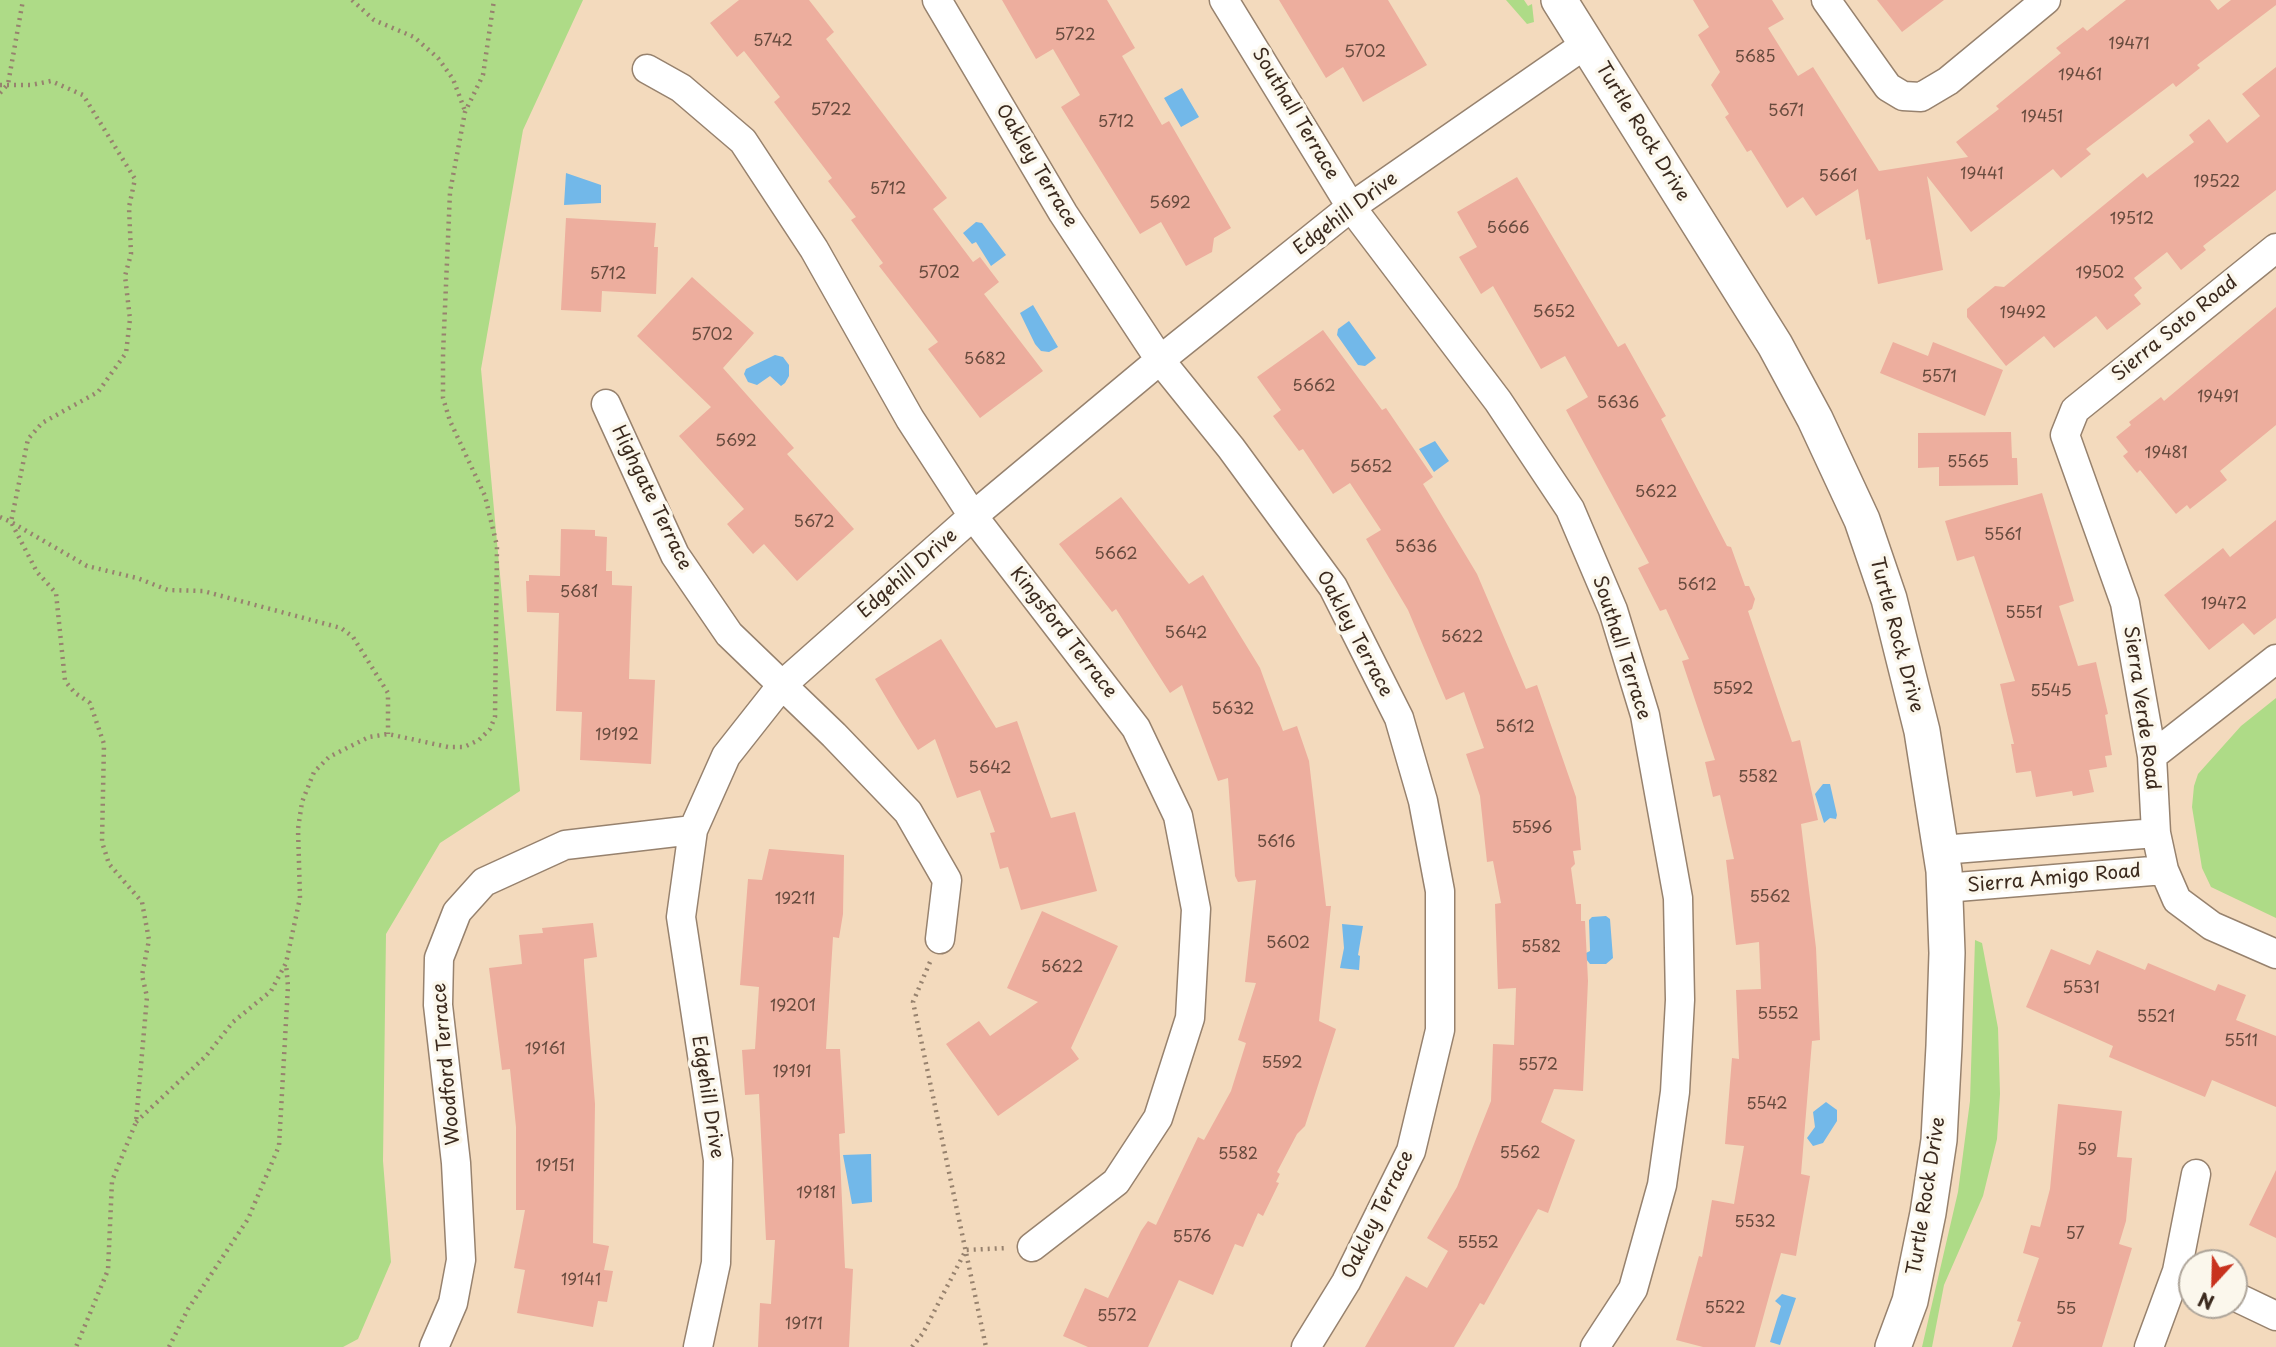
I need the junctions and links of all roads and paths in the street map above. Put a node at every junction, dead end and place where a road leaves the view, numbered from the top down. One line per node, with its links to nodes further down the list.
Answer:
1 (23, 0): 11 (path)
2 (352, 0): 14 (path)
3 (494, 0): 14 (path)
4 (937, 0): 17 (street, Oakley Terrace)
5 (1224, 0): 15 (street, Southall Terrace)
6 (1559, 0): 9 (street, Turtle Rock Drive)
7 (1826, 0): 8 (street)
8 (2046, 0)
9 (1586, 44): 15 (street, Edgehill Drive); 29 (street, Turtle Rock Drive)
10 (647, 69): 20 (street, Kingsford Terrace)
11 (8, 84): 12 (path); 13 (path); 22 (path)
12 (0, 85)
13 (0, 93)
14 (465, 112): 25 (path)
15 (1351, 207): 17 (street, Edgehill Drive); 50 (street, Southall Terrace)
16 (2276, 248): 19 (street, Sierra Soto Road)
17 (1160, 360): 20 (street, Edgehill Drive); 49 (street, Oakley Terrace)
18 (606, 404): 24 (street, Highgate Terrace)
19 (2075, 410): 26 (street, Sierra Verde Road)
20 (973, 516): 24 (street, Edgehill Drive); 37 (street, Kingsford Terrace)
21 (0, 517): 22 (path)
22 (11, 522): 25 (path); 35 (path)
23 (2276, 659): 26 (street)
24 (782, 685): 27 (street, Edgehill Drive); 32 (street, Highgate Terrace)
25 (388, 734): 34 (path)
26 (2152, 756): 28 (street, Sierra Verde Road)
27 (693, 831): 45 (street, Woodford Terrace); 46 (street, Edgehill Drive)
28 (2156, 833): 29 (street, Sierra Amigo Road); 30 (street, Sierra Verde Road)
29 (1941, 850): 31 (street, Turtle Rock Drive)
30 (2164, 870): 31 (street, Sierra Amigo Road); 33 (street, Sierra Verde Road)
31 (1945, 888): 51 (street, Turtle Rock Drive)
32 (940, 939): 39 (path)
33 (2276, 954)
34 (286, 963): 35 (path); 44 (path)
35 (136, 1122): 43 (path)
36 (2196, 1174): 38 (street)
37 (1032, 1247): 39 (path)
38 (2188, 1249)
39 (965, 1250): 47 (path); 48 (path)
40 (2178, 1289): 52 (street)
41 (2248, 1303): 42 (street)
42 (2276, 1316)
43 (76, 1347)
44 (169, 1347)
45 (434, 1347)
46 (698, 1347)
47 (912, 1347)
48 (986, 1347)
49 (1306, 1347)
50 (1595, 1347)
51 (1893, 1347)
52 (2150, 1347)

